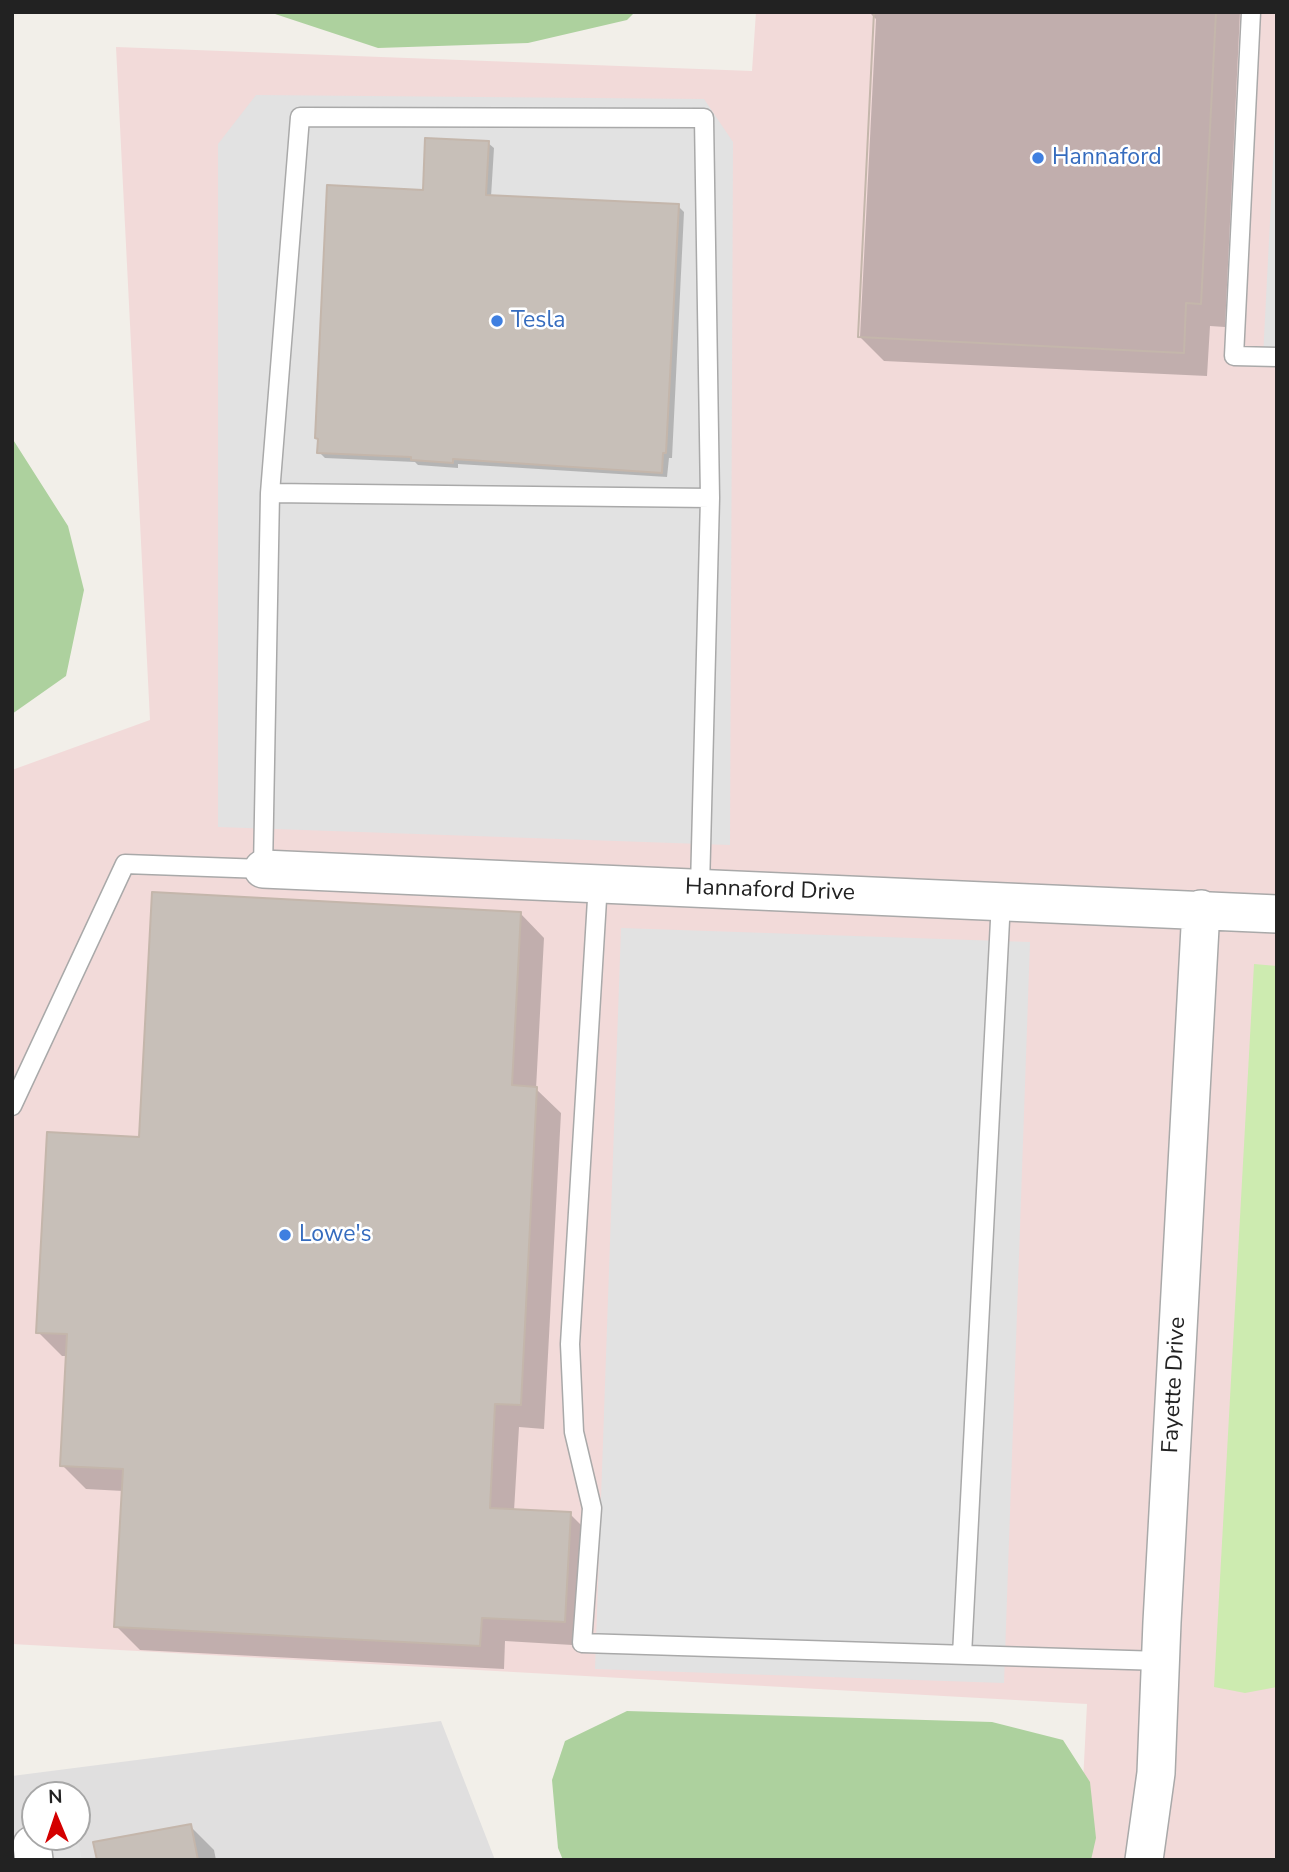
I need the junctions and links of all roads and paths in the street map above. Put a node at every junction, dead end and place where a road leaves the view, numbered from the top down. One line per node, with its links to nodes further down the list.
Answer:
1 (1251, 12): 2 (lane)
2 (1277, 357)
3 (270, 494): 4 (lane); 4 (lane); 5 (lane)
4 (710, 498): 7 (lane)
5 (263, 869): 6 (street, Hannaford Drive); 11 (lane)
6 (598, 883): 7 (street, Hannaford Drive); 12 (lane)
7 (700, 887): 8 (street, Hannaford Drive)
8 (1001, 901): 9 (street, Hannaford Drive); 12 (lane)
9 (1201, 909): 10 (street, Hannaford Drive); 13 (street, Fayette Drive)
10 (1277, 914)
11 (12, 1106)
12 (961, 1655): 13 (lane)
13 (1161, 1661): 14 (street, Fayette Drive)
14 (1144, 1860)

